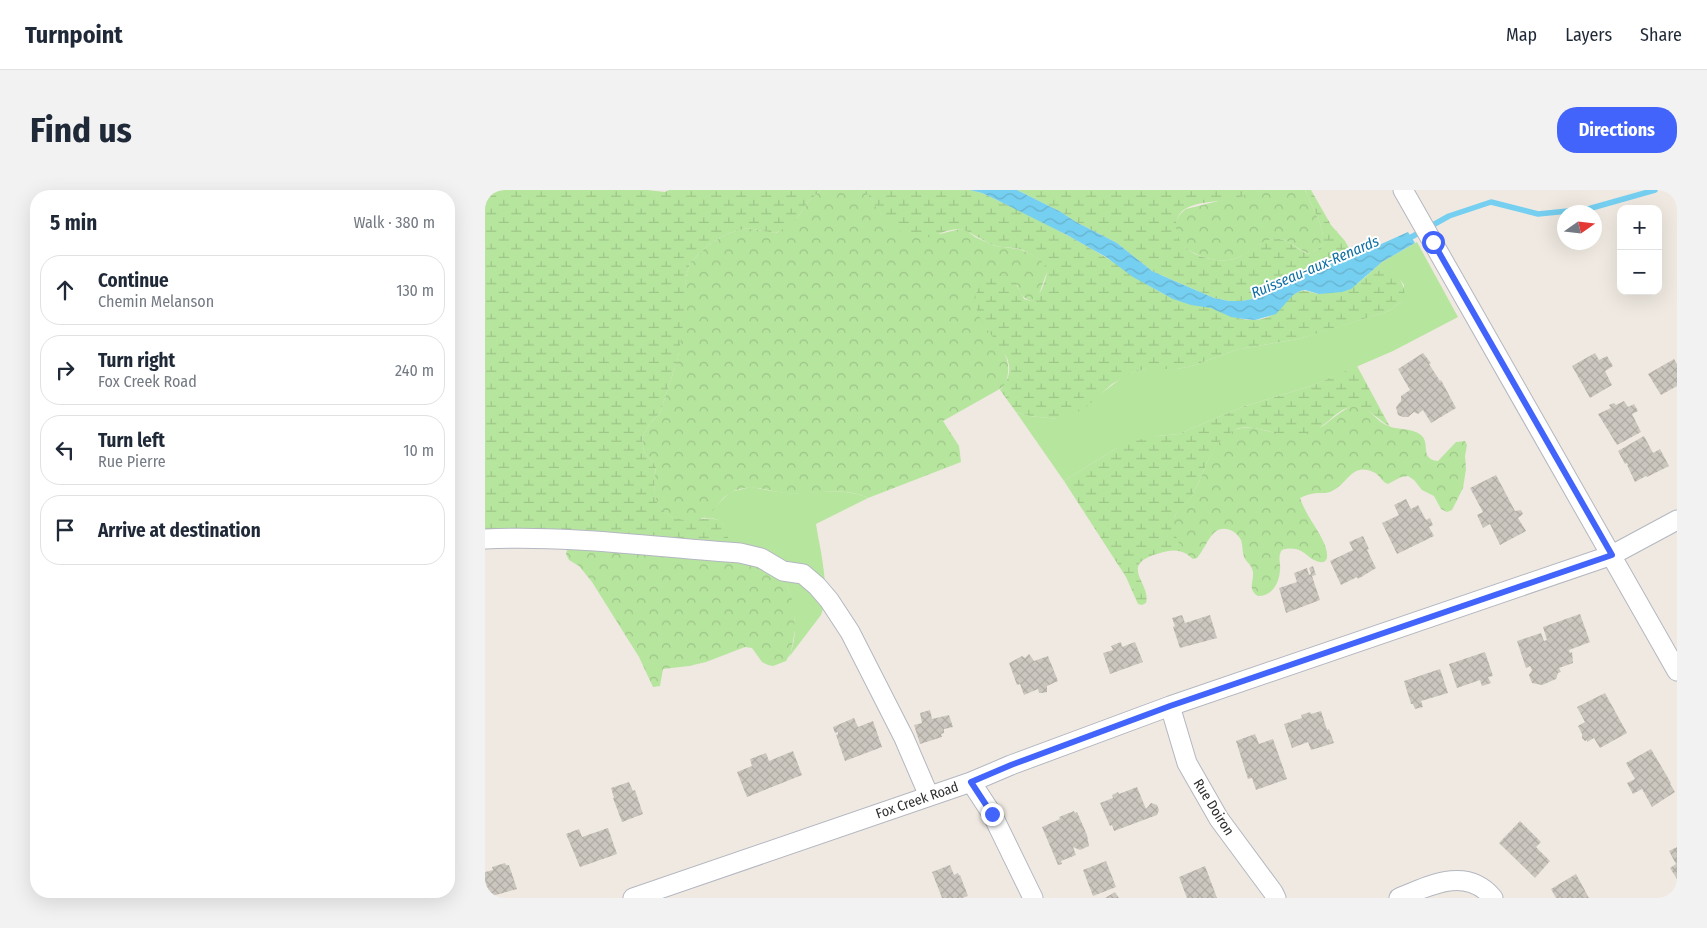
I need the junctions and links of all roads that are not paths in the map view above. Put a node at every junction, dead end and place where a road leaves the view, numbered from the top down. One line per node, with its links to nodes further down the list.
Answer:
1 (1403, 190): 4 (street)
2 (1677, 520): 4 (street, Fox Creek Road)
3 (485, 539): 8 (street)
4 (1612, 555): 5 (street); 6 (street, Fox Creek Road)
5 (1677, 671)
6 (1170, 706): 7 (street, Fox Creek Road); 11 (street, Rue Doiron)
7 (971, 782): 8 (street, Fox Creek Road); 10 (street)
8 (929, 796): 9 (street, Fox Creek Road)
9 (633, 898)
10 (1033, 898)
11 (1276, 898)
12 (1399, 898): 13 (street)
13 (1493, 898)

